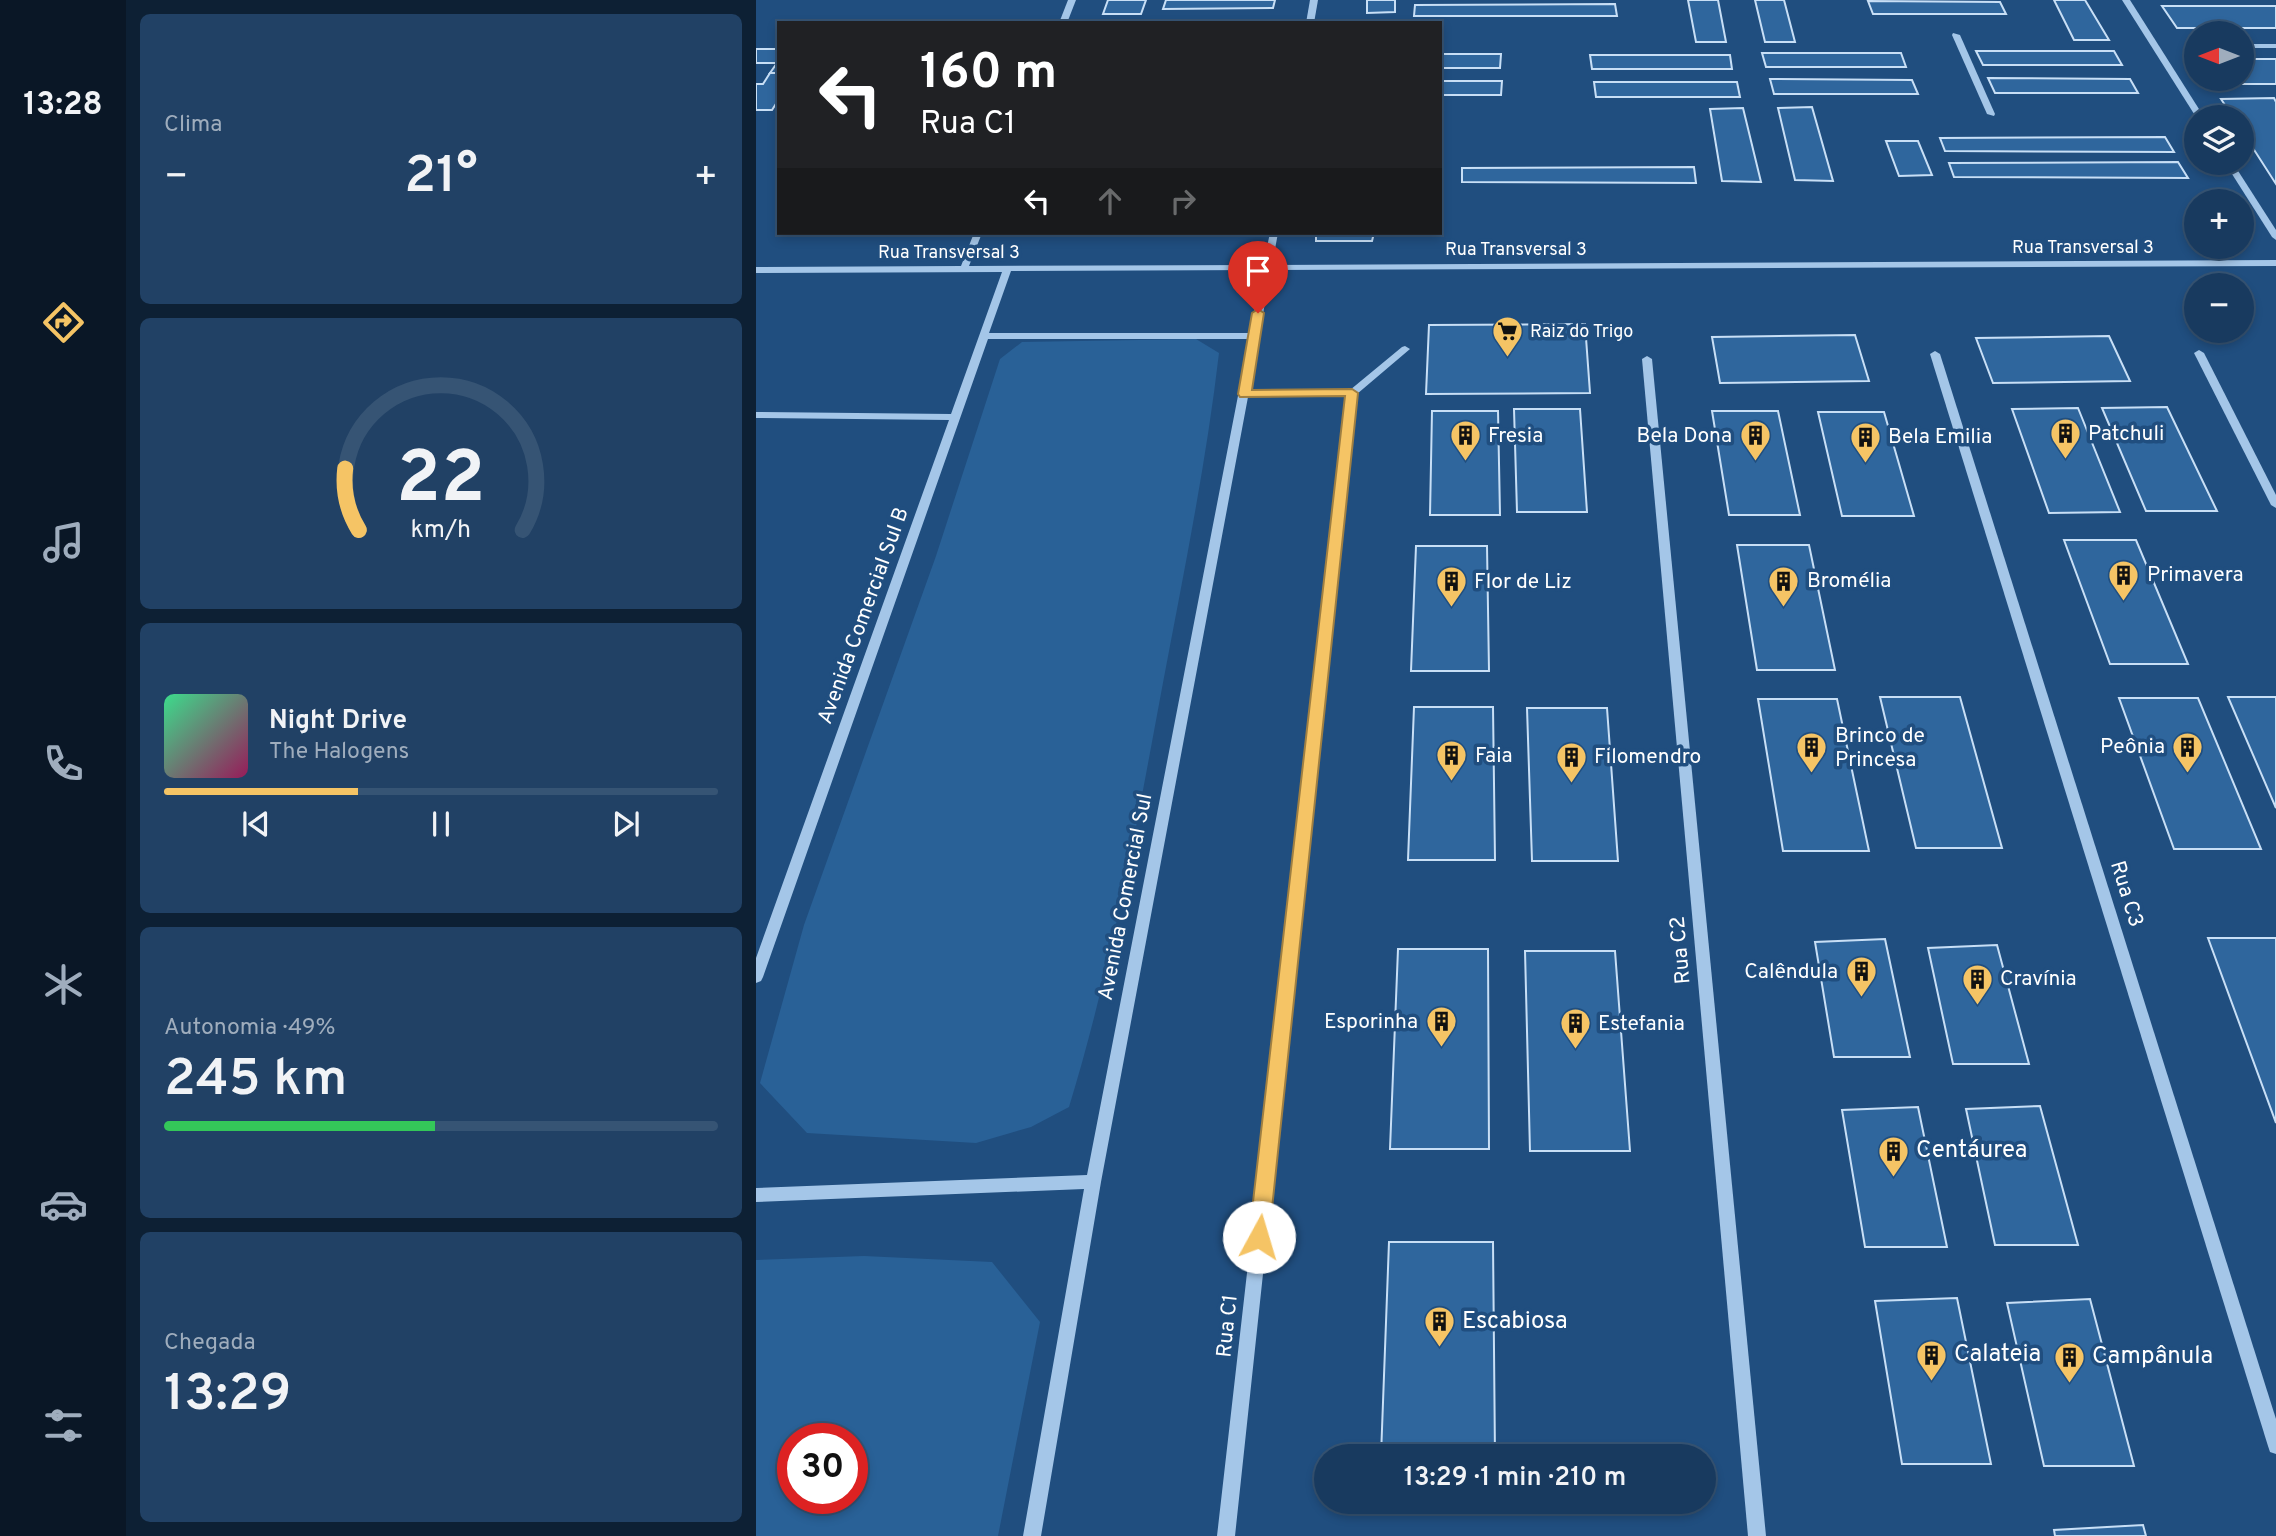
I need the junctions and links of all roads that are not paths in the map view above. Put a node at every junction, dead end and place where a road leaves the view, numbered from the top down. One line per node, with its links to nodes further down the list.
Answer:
1 (1072, 0): 4 (street)
2 (1314, 0): 5 (street)
3 (2126, 0): 9 (street)
4 (1064, 21)
5 (1310, 21)
6 (1956, 35): 10 (street)
7 (2254, 46): 8 (street)
8 (2276, 46)
9 (2192, 105)
10 (1991, 114)
11 (2237, 175): 14 (street)
12 (977, 235): 18 (street)
13 (1274, 235): 16 (street)
14 (2276, 237)
15 (2276, 263): 16 (street, Rua Transversal 3)
16 (1268, 267): 17 (street, Rua Transversal 3); 21 (street, Avenida Comercial Sul)
17 (1008, 268): 18 (street, Rua Transversal 3); 20 (street, Avenida Comercial Sul B)
18 (964, 269): 19 (street, Rua Transversal 3)
19 (756, 270)
20 (985, 335): 21 (street); 29 (street, Avenida Comercial Sul B)
21 (1253, 336): 27 (street, Avenida Comercial Sul)
22 (1405, 349): 26 (street)
23 (2199, 353): 30 (street)
24 (1935, 354): 34 (street, Rua C3)
25 (1647, 359): 37 (street, Rua C2)
26 (1352, 393): 27 (street); 36 (street, Rua C1)
27 (1245, 394): 32 (street, Avenida Comercial Sul)
28 (756, 415): 29 (street)
29 (956, 417): 31 (street, Avenida Comercial Sul B)
30 (2276, 505)
31 (756, 977)
32 (1093, 1182): 33 (street); 35 (street, Avenida Comercial Sul)
33 (756, 1195)
34 (2276, 1446)
35 (1031, 1536)
36 (1226, 1536)
37 (1757, 1536)

